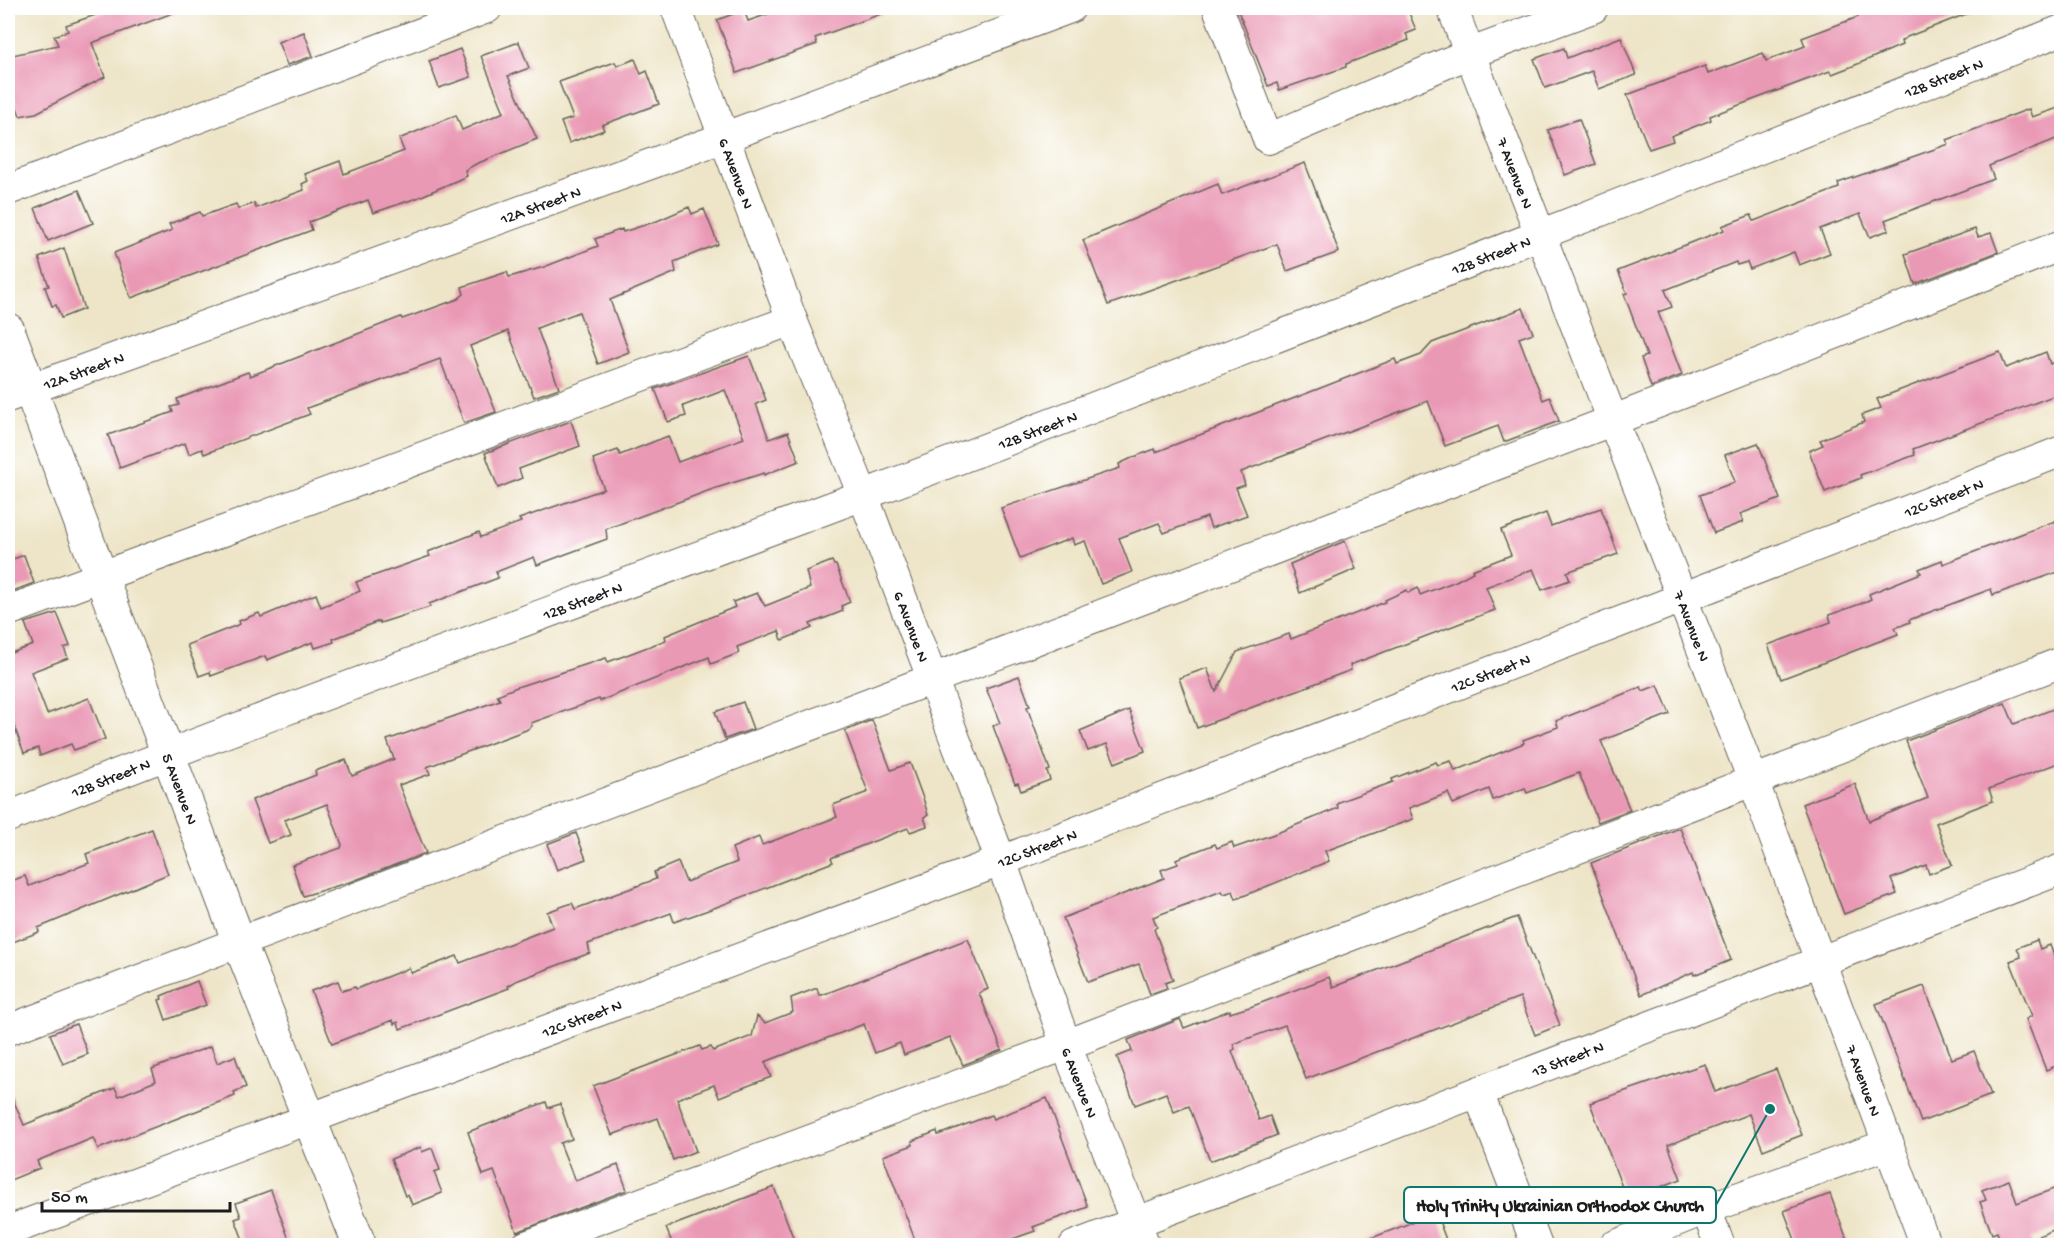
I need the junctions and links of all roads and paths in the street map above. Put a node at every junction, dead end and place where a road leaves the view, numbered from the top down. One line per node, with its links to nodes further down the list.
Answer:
1 (488, 8): 10 (street)
2 (676, 8): 9 (street, 6 Avenue N)
3 (1070, 8): 9 (street, 12A Street N)
4 (1218, 8): 8 (street)
5 (1452, 8): 8 (street, 7 Avenue N)
6 (1593, 8): 8 (street)
7 (2061, 30): 11 (street, 12B Street N)
8 (1468, 54): 11 (street, 7 Avenue N)
9 (725, 137): 13 (street, 6 Avenue N); 15 (street, 12A Street N)
10 (8, 190)
11 (1542, 236): 16 (street, 7 Avenue N); 18 (street, 12B Street N)
12 (2061, 245): 16 (street)
13 (792, 320): 18 (street, 6 Avenue N); 19 (street)
14 (8, 330): 15 (main road, 5 Avenue N)
15 (19, 393): 19 (main road, 5 Avenue N)
16 (1614, 420): 20 (street, 7 Avenue N); 23 (street)
17 (2061, 451): 20 (street, 12C Street N)
18 (863, 495): 23 (street, 6 Avenue N); 24 (street, 12B Street N)
19 (102, 575): 21 (street); 24 (main road, 5 Avenue N)
20 (1682, 596): 25 (street, 7 Avenue N); 27 (street, 12C Street N)
21 (8, 611)
22 (2061, 662): 25 (street)
23 (932, 680): 27 (street, 6 Avenue N); 29 (street)
24 (168, 753): 26 (street, 12B Street N); 29 (main road, 5 Avenue N)
25 (1754, 780): 30 (street, 7 Avenue N); 32 (street)
26 (8, 817)
27 (1001, 861): 32 (street, 6 Avenue N); 34 (street, 12C Street N)
28 (2061, 869): 30 (street, 13 Street N)
29 (239, 942): 31 (street); 34 (main road, 5 Avenue N)
30 (1821, 961): 33 (street, 13 Street N); 35 (street, 7 Avenue N)
31 (8, 1030)
32 (1066, 1045): 38 (street, 6 Avenue N); 40 (street)
33 (1478, 1092): 38 (street, 13 Street N); 42 (street)
34 (309, 1120): 37 (street, 12C Street N); 39 (main road, 5 Avenue N)
35 (1889, 1144): 36 (street); 45 (street, 7 Avenue N)
36 (1706, 1209): 43 (street); 44 (street)
37 (8, 1231)
38 (1140, 1234): 41 (street, 13 Street N)
39 (360, 1245)
40 (526, 1245)
41 (1074, 1245)
42 (1537, 1245)
43 (1614, 1245)
44 (1720, 1245)
45 (1926, 1245)

